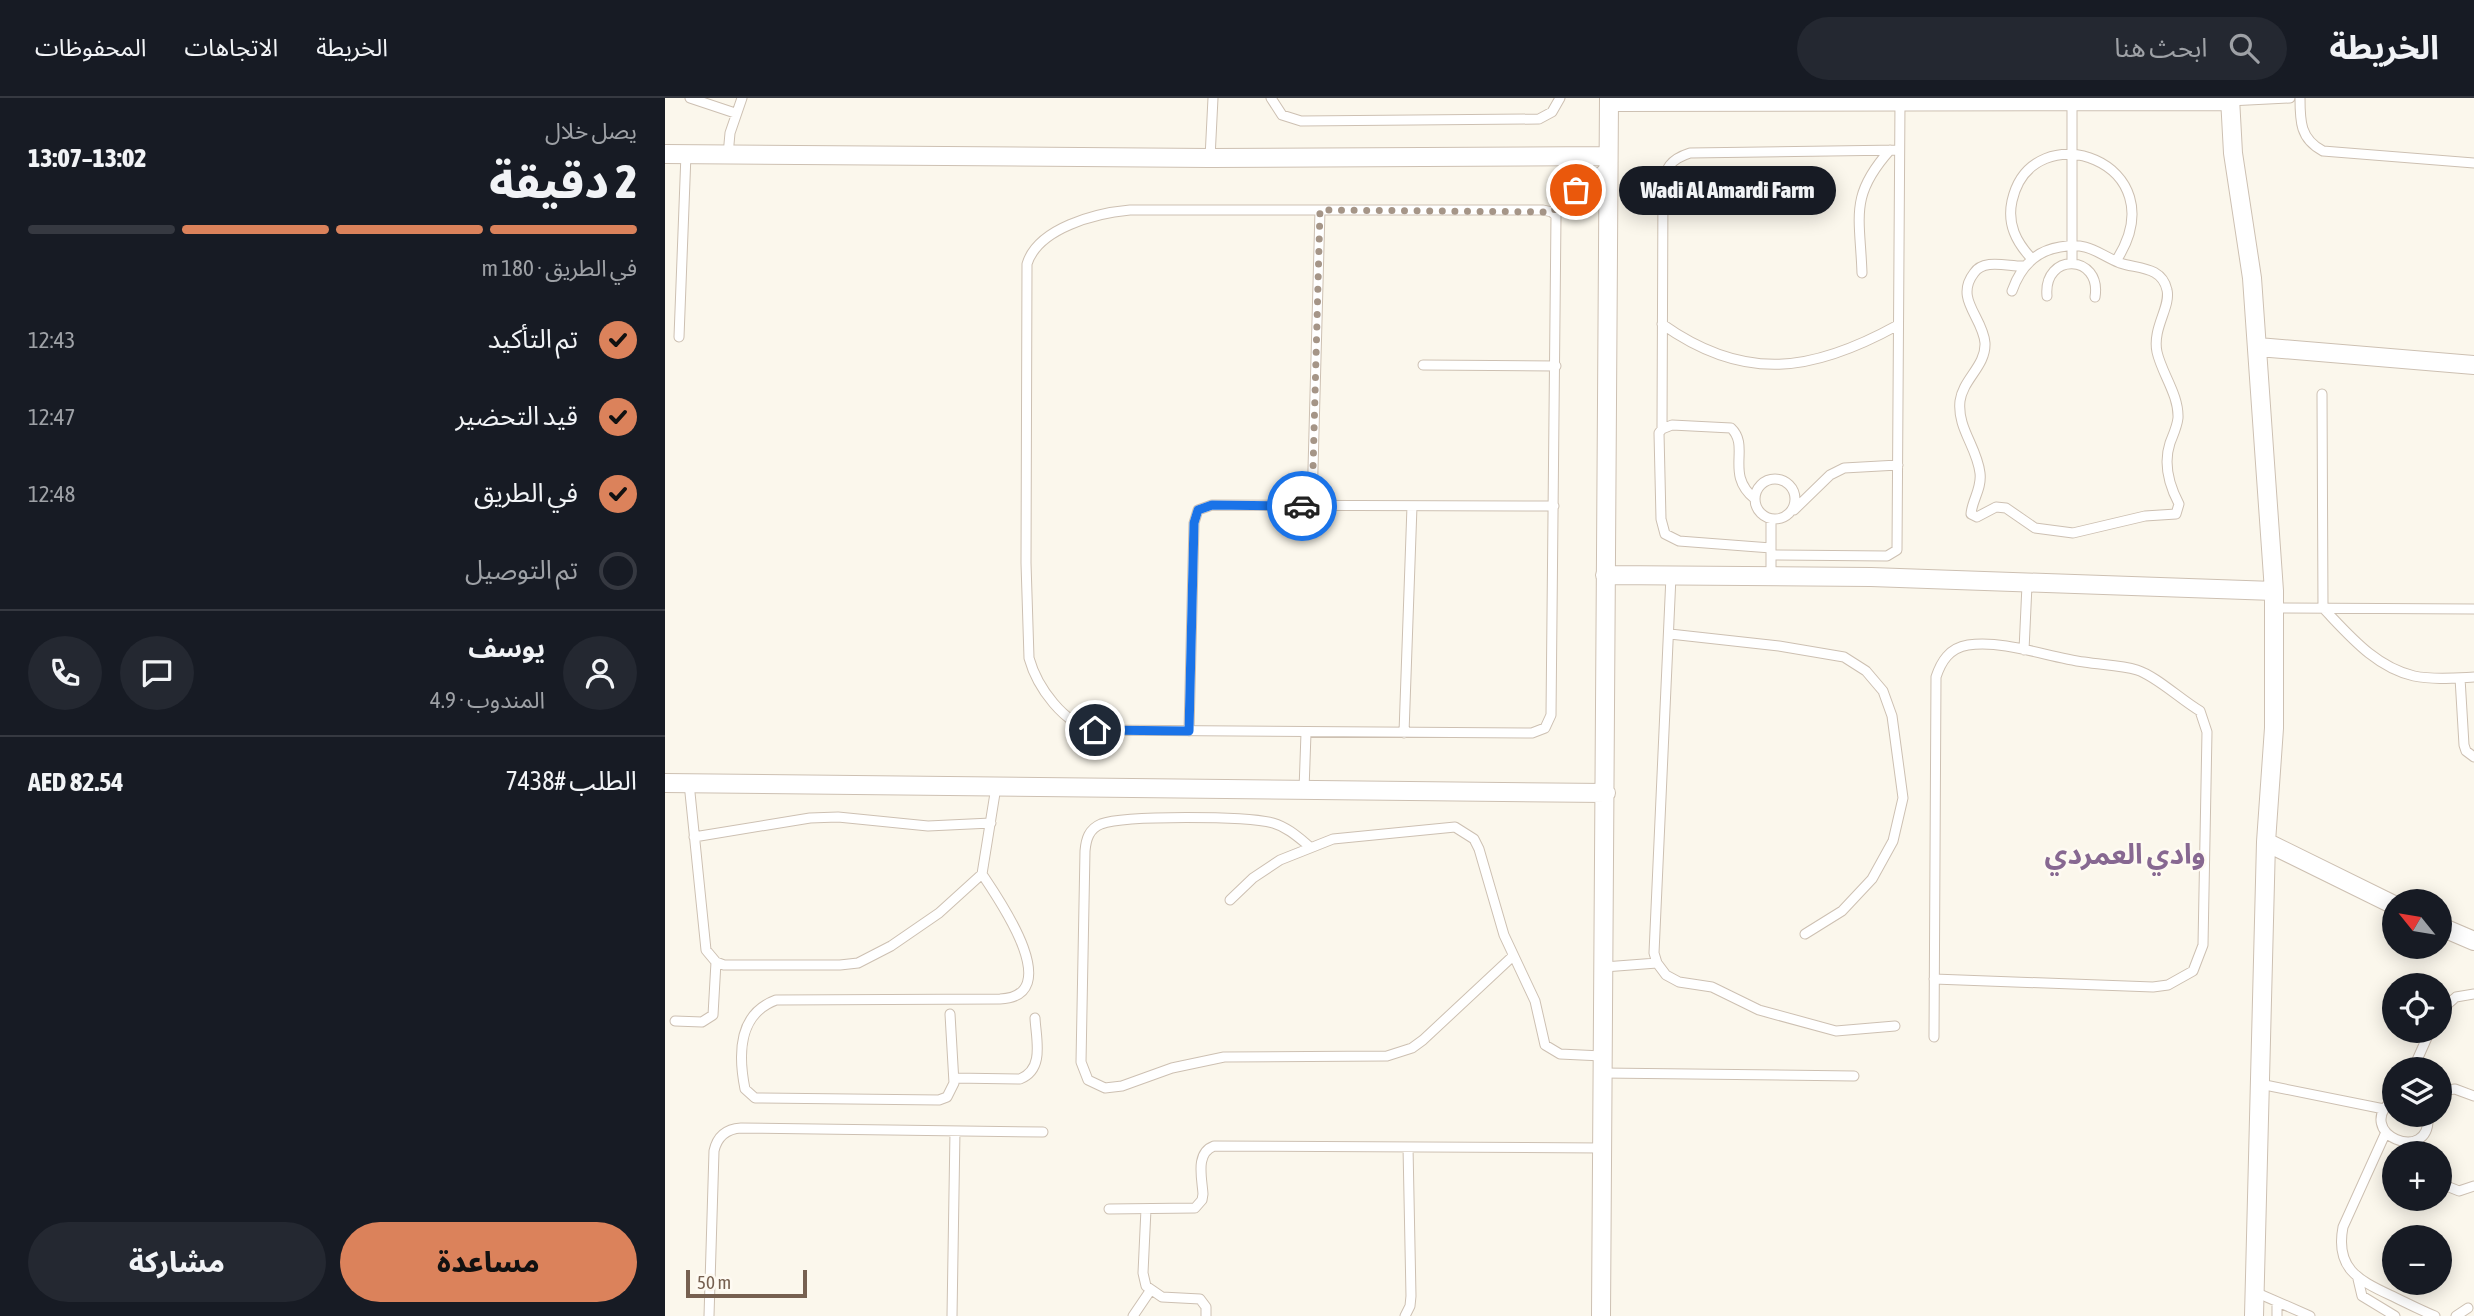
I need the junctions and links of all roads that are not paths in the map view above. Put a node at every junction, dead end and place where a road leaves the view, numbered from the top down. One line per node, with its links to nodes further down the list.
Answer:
1 (689, 98): 12 (lane)
2 (742, 98): 12 (lane)
3 (1213, 98): 18 (lane)
4 (1271, 98): 5 (lane)
5 (1560, 98)
6 (2290, 98): 8 (lane)
7 (2300, 98): 20 (lane)
8 (2229, 99): 10 (street); 34 (street)
9 (1609, 100): 11 (street); 19 (street)
10 (2072, 101): 11 (street); 16 (lane)
11 (1900, 102): 13 (lane)
12 (735, 113): 17 (lane)
13 (1894, 150): 27 (lane); 31 (lane); 32 (lane)
14 (665, 154): 15 (street)
15 (687, 154): 17 (street); 33 (lane)
16 (2072, 154): 23 (lane); 24 (lane); 25 (lane)
17 (728, 155): 18 (street)
18 (1210, 158): 19 (street)
19 (1608, 161): 22 (lane); 48 (street)
20 (2474, 163)
21 (1320, 210): 22 (lane); 42 (lane); 59 (lane)
22 (1552, 212): 37 (lane)
23 (2072, 246): 24 (lane); 25 (lane); 26 (lane)
24 (2116, 261): 25 (lane)
25 (2028, 263): 28 (lane)
26 (2072, 263): 29 (lane); 30 (lane)
27 (1862, 273)
28 (2012, 291)
29 (2047, 296)
30 (2095, 296)
31 (1662, 324): 32 (lane); 39 (lane)
32 (1898, 325): 40 (lane)
33 (679, 337)
34 (2258, 347): 36 (street); 52 (street)
35 (1423, 365): 37 (lane)
36 (2474, 365)
37 (1556, 366): 44 (lane)
38 (2322, 394): 53 (lane)
39 (1662, 429): 41 (lane); 47 (lane)
40 (1898, 465): 45 (lane); 47 (lane)
41 (1755, 499): 45 (lane); 46 (lane)
42 (1312, 506): 43 (lane); 59 (lane)
43 (1412, 506): 44 (lane); 61 (lane)
44 (1554, 506): 61 (lane)
45 (1791, 512): 46 (lane)
46 (1771, 519): 47 (lane)
47 (1771, 552): 50 (lane)
48 (1605, 575): 49 (street); 67 (street)
49 (1671, 576): 50 (street); 55 (lane)
50 (1771, 577): 51 (street)
51 (2028, 585): 52 (street); 56 (lane)
52 (2274, 599): 53 (lane); 70 (street)
53 (2323, 608): 54 (lane); 58 (lane)
54 (2474, 608)
55 (1670, 634): 76 (lane); 80 (lane)
56 (2024, 650): 82 (lane); 82 (lane)
57 (2474, 677): 58 (lane)
58 (2460, 678): 62 (lane)
59 (1189, 731): 60 (lane)
60 (1306, 733): 61 (lane); 66 (lane)
61 (1403, 733)
62 (2474, 757)
63 (665, 783): 64 (street)
64 (688, 783): 65 (street); 69 (lane)
65 (996, 787): 66 (street); 68 (lane)
66 (1304, 790): 67 (street)
67 (1606, 793): 81 (street)
68 (991, 823): 69 (lane); 72 (lane)
69 (694, 837): 79 (lane)
70 (2266, 842): 73 (street); 93 (street)
71 (1309, 846): 74 (lane); 78 (lane); 78 (lane)
72 (982, 874): 79 (lane); 92 (lane)
73 (2382, 899)
74 (1230, 900)
75 (2452, 932): 77 (street)
76 (1805, 934)
77 (2474, 941)
78 (1513, 956): 90 (lane)
79 (716, 962): 87 (lane)
80 (1657, 963): 81 (lane); 88 (lane)
81 (1604, 967): 90 (street)
82 (1934, 979): 89 (lane)
83 (2474, 994): 84 (lane)
84 (2452, 1001)
85 (950, 1014): 92 (lane)
86 (1035, 1018): 92 (lane)
87 (675, 1021)
88 (1895, 1026)
89 (1934, 1037)
90 (1602, 1065): 91 (lane); 105 (street)
91 (1854, 1076)
92 (954, 1078)
93 (2260, 1084): 96 (lane); 112 (street)
94 (2452, 1089): 95 (lane)
95 (2474, 1096)
96 (2382, 1109)
97 (2384, 1127): 101 (lane)
98 (2426, 1127): 103 (lane)
99 (955, 1131): 100 (lane); 115 (lane); 116 (lane)
100 (1043, 1132)
101 (2386, 1132): 102 (lane); 110 (lane)
102 (2399, 1141)
103 (2405, 1141)
104 (1408, 1147): 105 (lane); 109 (lane); 119 (lane)
105 (1602, 1148): 120 (street)
106 (2474, 1186): 107 (lane)
107 (2452, 1188)
108 (1109, 1209): 109 (lane)
109 (1146, 1209): 111 (lane)
110 (2358, 1279): 124 (lane); 125 (lane)
111 (1150, 1291): 117 (lane); 118 (lane)
112 (2255, 1292): 113 (lane); 121 (street)
113 (2277, 1302): 122 (lane); 123 (lane)
114 (2468, 1308): 126 (lane)
115 (709, 1316)
116 (952, 1316)
117 (1133, 1316)
118 (1206, 1316)
119 (1405, 1316)
120 (1601, 1316)
121 (2254, 1316)
122 (2277, 1316)
123 (2310, 1316)
124 (2395, 1316)
125 (2435, 1316)
126 (2456, 1316)

